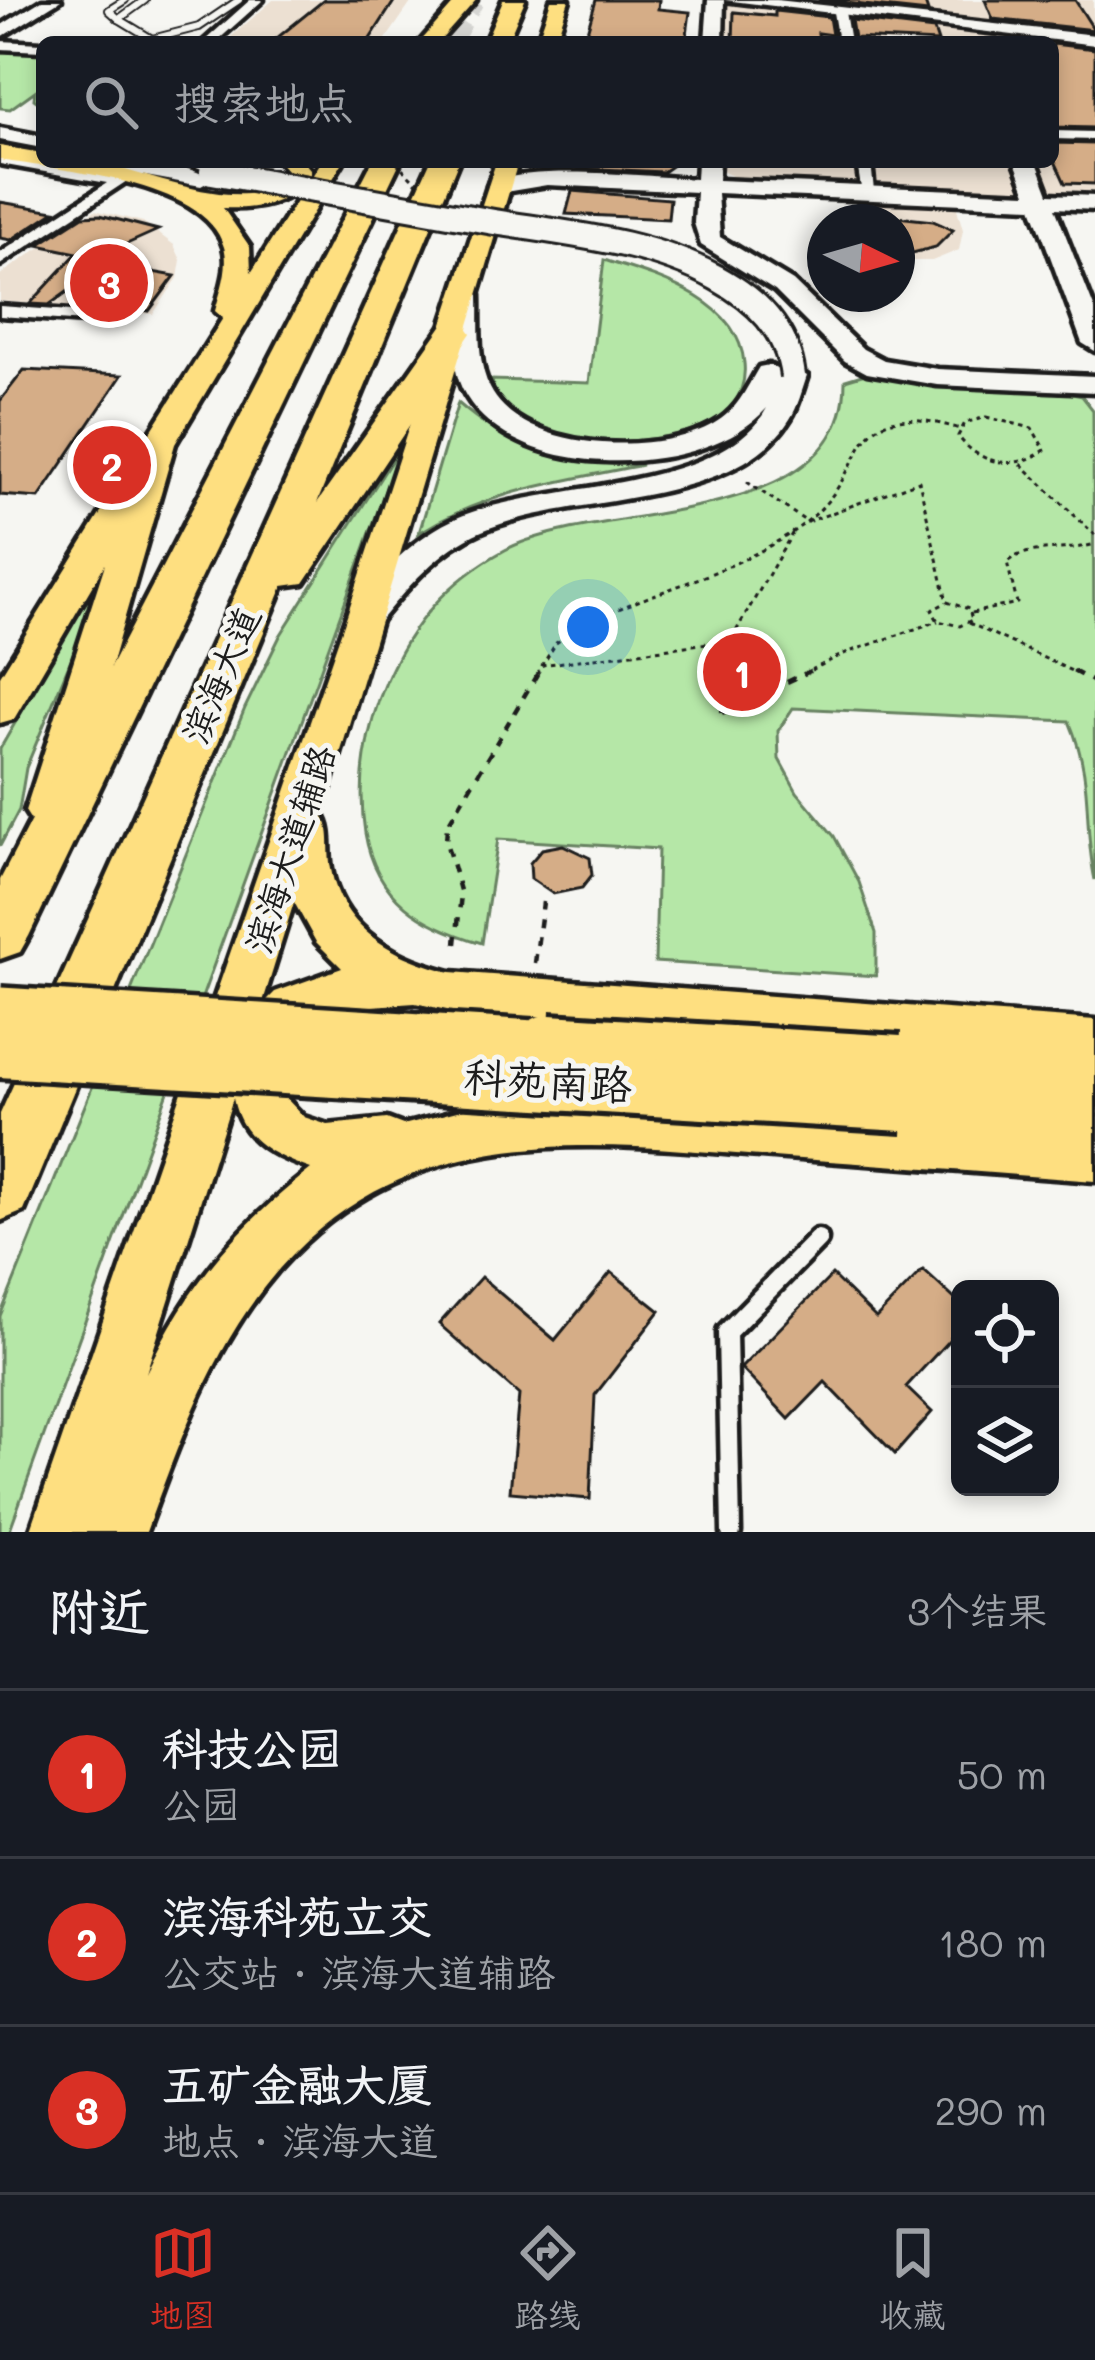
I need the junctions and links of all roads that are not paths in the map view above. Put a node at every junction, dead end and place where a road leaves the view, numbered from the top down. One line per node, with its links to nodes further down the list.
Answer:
1 (37, 0): 17 (street)
2 (53, 0): 19 (street)
3 (125, 0): 16 (lane)
4 (145, 0): 16 (lane)
5 (239, 0): 21 (lane)
6 (256, 0): 22 (street)
7 (436, 0): 23 (main road)
8 (466, 0): 24 (main road)
9 (514, 0): 25 (highway)
10 (560, 0): 26 (main road)
11 (716, 0): 27 (street)
12 (732, 0): 15 (street)
13 (771, 0): 15 (street)
14 (961, 0): 18 (street)
15 (838, 6): 18 (street); 28 (street)
16 (119, 19): 20 (lane)
17 (0, 22)
18 (973, 30): 29 (street)
19 (0, 33)
20 (149, 36)
21 (183, 36)
22 (216, 36)
23 (427, 36)
24 (431, 36)
25 (499, 36)
26 (548, 36)
27 (714, 36)
28 (843, 36)
29 (1095, 37)
30 (0, 45): 31 (street)
31 (36, 47)
32 (0, 130): 35 (main road)
33 (1059, 135): 34 (street)
34 (1095, 136)
35 (36, 140)
36 (36, 143): 37 (street)
37 (0, 152): 38 (main road); 39 (street)
38 (36, 159)
39 (36, 161)
40 (64, 168): 56 (street)
41 (97, 168): 52 (main road)
42 (131, 168): 52 (street)
43 (167, 168): 52 (street)
44 (298, 168): 52 (main road)
45 (328, 168): 60 (main road)
46 (383, 168): 71 (highway)
47 (441, 168): 68 (highway, 滨海大道)
48 (865, 168): 53 (street)
49 (1028, 168): 54 (street)
50 (502, 169): 51 (street); 58 (main road, 滨海大道辅路); 58 (main road)
51 (707, 176): 53 (street); 54 (street); 63 (street)
52 (198, 182): 60 (main road); 62 (street)
53 (868, 188): 54 (street)
54 (1041, 198): 55 (street); 61 (street)
55 (1095, 201)
56 (0, 260)
57 (0, 311): 59 (street)
58 (459, 318): 62 (street); 65 (main road, 滨海大道辅路); 68 (highway)
59 (114, 319)
60 (221, 341): 64 (main road)
61 (1095, 343)
62 (781, 375): 65 (street)
63 (1095, 385)
64 (159, 444): 66 (main road); 71 (main road)
65 (366, 615): 70 (main road, 滨海大道辅路)
66 (36, 649): 67 (main road); 69 (main road)
67 (0, 679)
68 (216, 685): 81 (highway, 滨海大道)
69 (0, 709)
70 (311, 784): 72 (main road); 83 (main road, 滨海大道辅路)
71 (11, 914)
72 (457, 969): 74 (main road); 79 (main road)
73 (0, 1010): 77 (main road, 科苑南路, bridge)
74 (1095, 1042)
75 (0, 1048): 77 (main road, 科苑南路, bridge)
76 (1095, 1076): 77 (main road, 科苑南路)
77 (902, 1084): 78 (main road, 科苑南路)
78 (1095, 1115)
79 (470, 1128): 80 (main road); 84 (main road)
80 (1095, 1156)
81 (0, 1189)
82 (818, 1239): 85 (lane)
83 (63, 1532)
84 (113, 1532)
85 (730, 1532)

